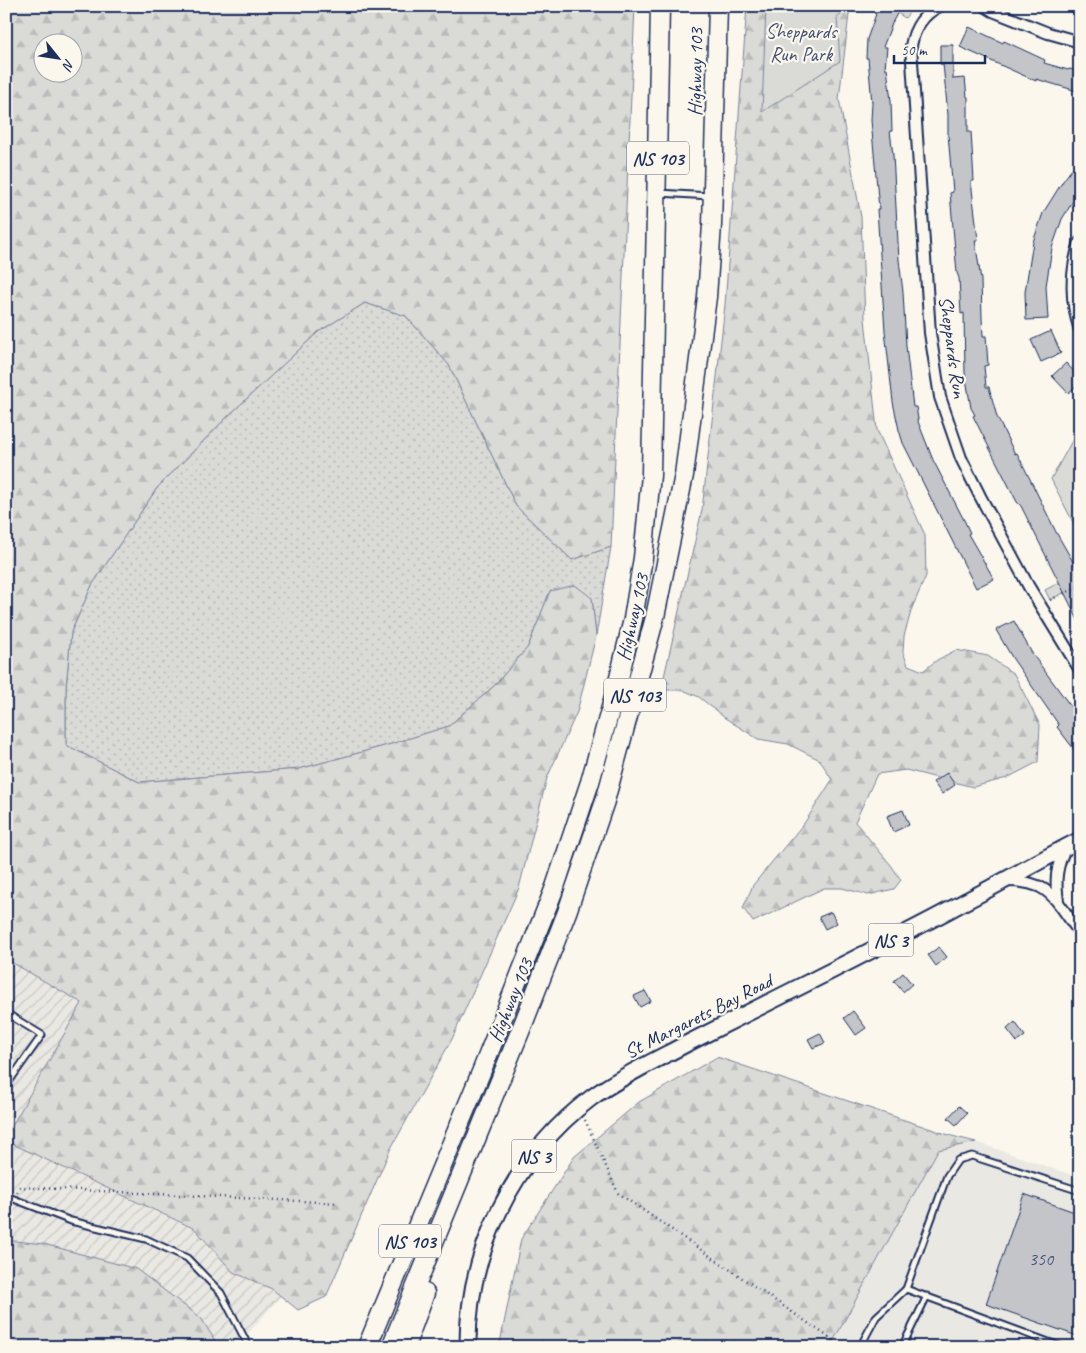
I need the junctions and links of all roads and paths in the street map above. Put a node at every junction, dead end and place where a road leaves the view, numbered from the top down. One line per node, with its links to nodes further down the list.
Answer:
1 (660, 6): 6 (highway, Highway 103 / NS 103)
2 (718, 6): 7 (highway, Highway 103 / NS 103)
3 (940, 6): 11 (street, Sheppards Run)
4 (985, 6): 5 (street)
5 (1080, 42)
6 (656, 192): 7 (lane); 29 (highway, Highway 103 / NS 103)
7 (713, 196): 19 (highway, Highway 103 / NS 103)
8 (1080, 242): 9 (street)
9 (1080, 330)
10 (1080, 586): 11 (path)
11 (1040, 606): 12 (street, Sheppards Run)
12 (1080, 670)
13 (1080, 840): 14 (main road, St Margarets Bay Road / NS 3)
14 (1066, 847): 15 (main road, St Margarets Bay Road / NS 3); 16 (street)
15 (1002, 880): 16 (street); 21 (main road, St Margarets Bay Road / NS 3)
16 (1058, 901): 17 (street)
17 (1080, 933)
18 (6, 1013): 20 (lane)
19 (517, 1039): 30 (highway, Highway 103 / NS 103); 31 (highway)
20 (6, 1086)
21 (580, 1108): 32 (main road, St Margarets Bay Road / NS 3); 33 (path)
22 (1080, 1191): 26 (lane)
23 (6, 1196): 24 (lane)
24 (14, 1198): 25 (path); 28 (lane)
25 (338, 1203)
26 (906, 1289): 27 (lane); 34 (lane)
27 (926, 1296): 35 (lane); 36 (lane)
28 (249, 1347)
29 (367, 1347)
30 (391, 1347)
31 (405, 1347)
32 (468, 1347)
33 (843, 1347)
34 (860, 1347)
35 (902, 1347)
36 (1062, 1347)

